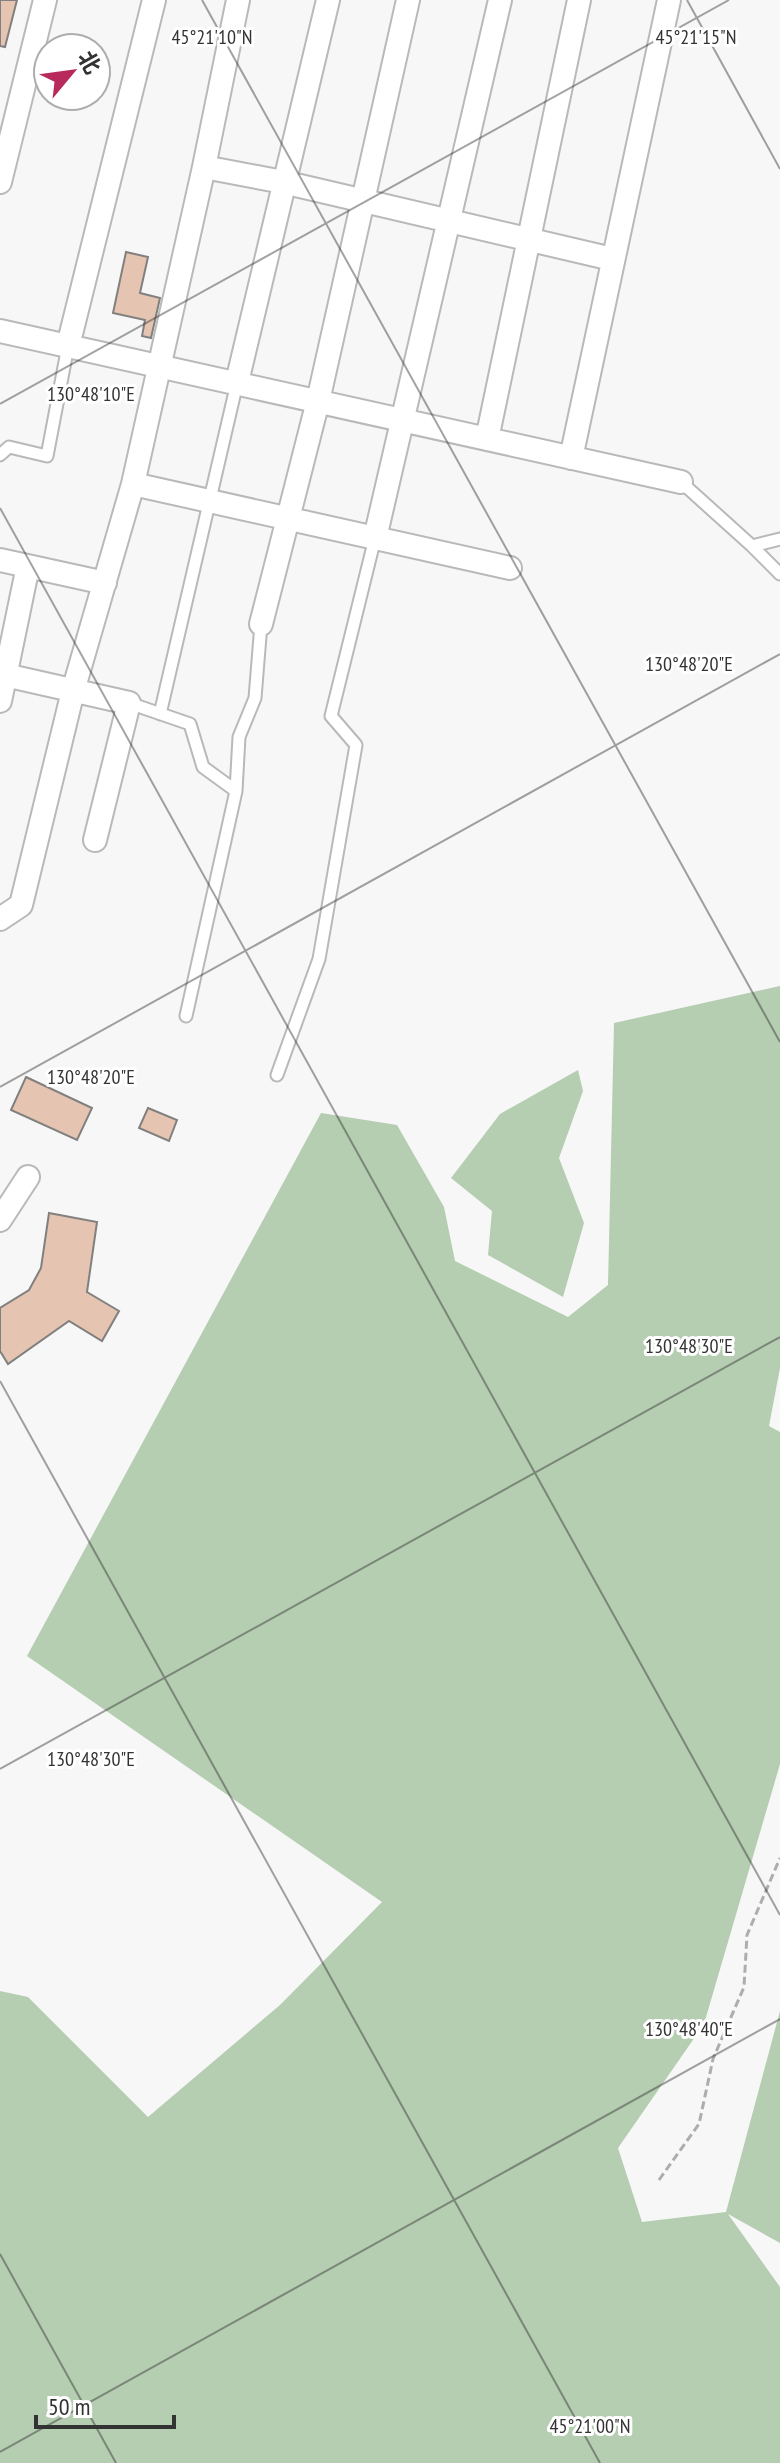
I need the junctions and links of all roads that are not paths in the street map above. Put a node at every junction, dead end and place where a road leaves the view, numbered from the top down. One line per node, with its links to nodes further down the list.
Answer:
1 (45, 0): 9 (street)
2 (154, 0): 18 (street)
3 (238, 0): 10 (street)
4 (328, 0): 12 (street)
5 (408, 0): 13 (street)
6 (500, 0): 14 (street)
7 (579, 0): 15 (street)
8 (669, 0): 16 (street)
9 (5, 142): 11 (street)
10 (204, 167): 12 (street); 19 (street)
11 (0, 182)
12 (283, 182): 13 (street); 20 (street)
13 (364, 200): 14 (street); 21 (street)
14 (448, 220): 15 (street); 22 (street)
15 (530, 239): 16 (street); 23 (street)
16 (612, 259): 25 (street)
17 (0, 331): 18 (street)
18 (68, 346): 19 (street); 24 (lane)
19 (158, 366): 20 (street); 27 (street)
20 (237, 382): 21 (street); 28 (lane)
21 (318, 401): 22 (street); 29 (street)
22 (402, 420): 23 (street); 30 (street)
23 (487, 439): 25 (street)
24 (0, 455)
25 (571, 458): 26 (street)
26 (681, 482): 32 (lane)
27 (133, 484): 28 (street); 37 (street)
28 (208, 501): 29 (street); 43 (lane)
29 (288, 519): 30 (street); 38 (street)
30 (375, 538): 35 (street); 48 (lane)
31 (780, 539): 32 (lane)
32 (752, 546): 36 (lane)
33 (0, 560): 34 (street)
34 (28, 566): 37 (street); 39 (street)
35 (510, 568)
36 (780, 574)
37 (105, 583): 40 (street)
38 (261, 624): 44 (lane)
39 (5, 675): 40 (street); 41 (street)
40 (73, 691): 42 (street); 46 (street)
41 (0, 701)
42 (129, 703): 43 (lane); 45 (street)
43 (160, 714): 44 (lane)
44 (236, 791): 47 (lane)
45 (95, 840)
46 (0, 919)
47 (186, 1016)
48 (277, 1075)
49 (28, 1177): 50 (street)
50 (0, 1220)

